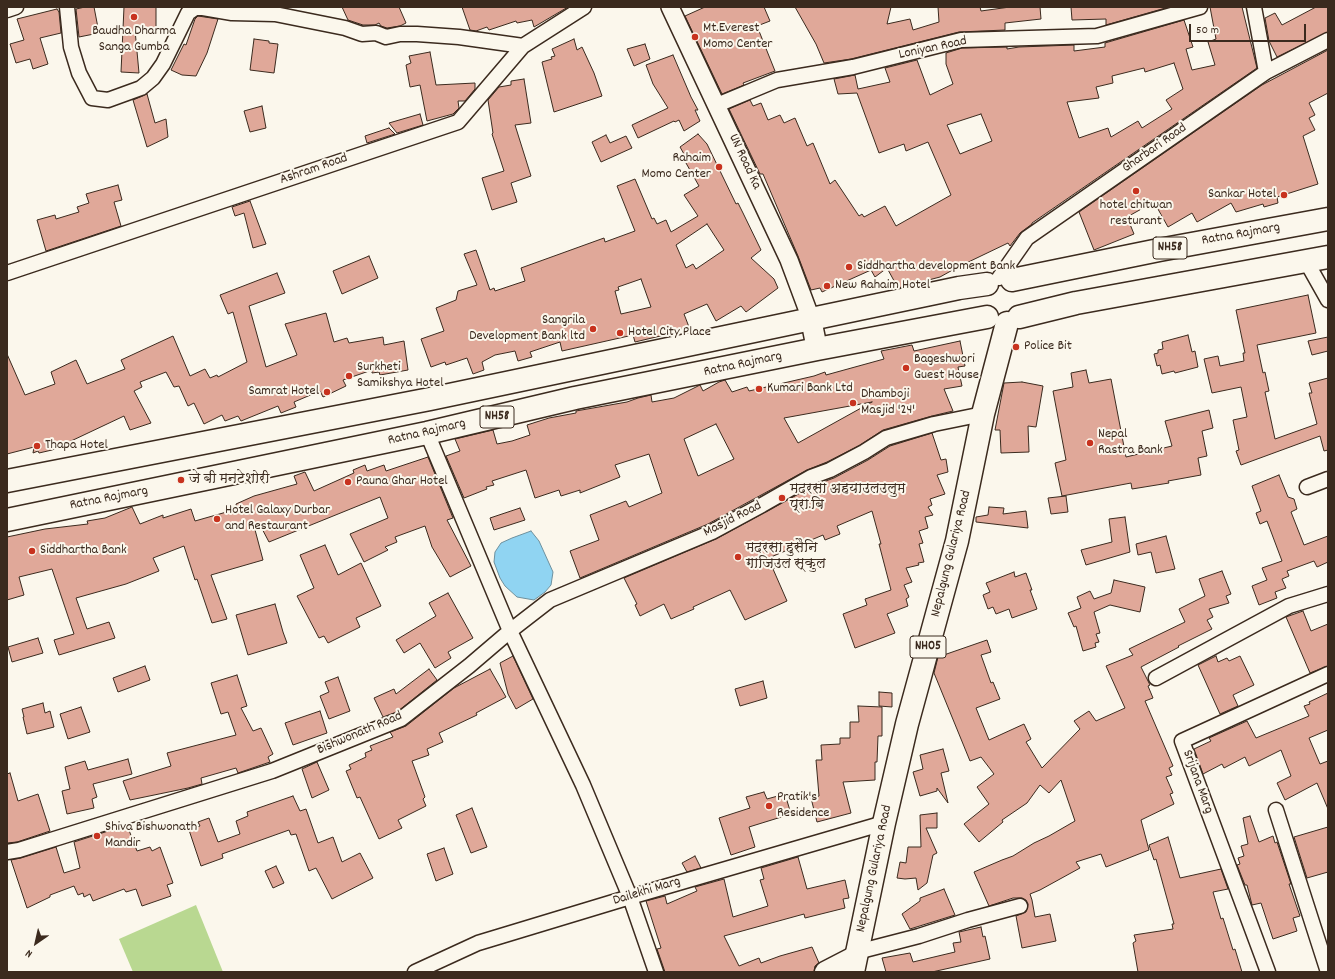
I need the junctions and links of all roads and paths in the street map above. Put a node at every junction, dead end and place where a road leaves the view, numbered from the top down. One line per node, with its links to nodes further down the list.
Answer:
1 (16, 7): 8 (street)
2 (66, 7): 9 (street)
3 (292, 7): 9 (street)
4 (584, 7): 11 (street, Ashram Road)
5 (670, 7): 13 (street, UN Road Ka)
6 (1200, 7): 13 (street, Loniyan Road)
7 (1254, 7): 12 (street)
8 (7, 10)
9 (275, 14): 11 (street)
10 (1328, 40): 12 (street, Gharbari Road)
11 (523, 46): 17 (street, Ashram Road)
12 (1266, 72): 18 (street, Gharbari Road)
13 (717, 105): 20 (street, UN Road Ka)
14 (1328, 219): 18 (main road, Ratna Rajmarg / NH58)
15 (1328, 257): 16 (main road, Ratna Rajmarg / NH58)
16 (1306, 261): 19 (street); 21 (main road, Ratna Rajmarg / NH58)
17 (7, 273)
18 (999, 281): 20 (main road, Ratna Rajmarg / NH58); 21 (main road); 21 (main road)
19 (1328, 300)
20 (811, 319): 22 (main road); 26 (main road, Ratna Rajmarg / NH58)
21 (1004, 319): 22 (main road, Ratna Rajmarg / NH58); 23 (main road, Nepalgung Gulariya Road / NH05)
22 (817, 349): 24 (main road, Ratna Rajmarg / NH58)
23 (983, 414): 30 (street, Masjid Road); 34 (main road, Nepalgung Gulariya Road / NH05)
24 (427, 433): 28 (main road, Ratna Rajmarg / NH58); 30 (street)
25 (1328, 479): 27 (street)
26 (7, 481)
27 (1307, 487)
28 (7, 520)
29 (1328, 594): 32 (street)
30 (510, 631): 35 (street, Bishwonath Road); 36 (street)
31 (1328, 674): 42 (street, Srijana Marg)
32 (1156, 678)
33 (1276, 810): 43 (street)
34 (884, 823): 36 (street, Dailekhi Marg); 38 (main road, Nepalgung Gulariya Road / NH05)
35 (7, 852)
36 (630, 897): 39 (street, Dailekhi Marg); 40 (street)
37 (1020, 906): 38 (street)
38 (856, 960): 41 (main road)
39 (415, 972)
40 (656, 972)
41 (825, 972)
42 (1268, 972)
43 (1328, 972)

